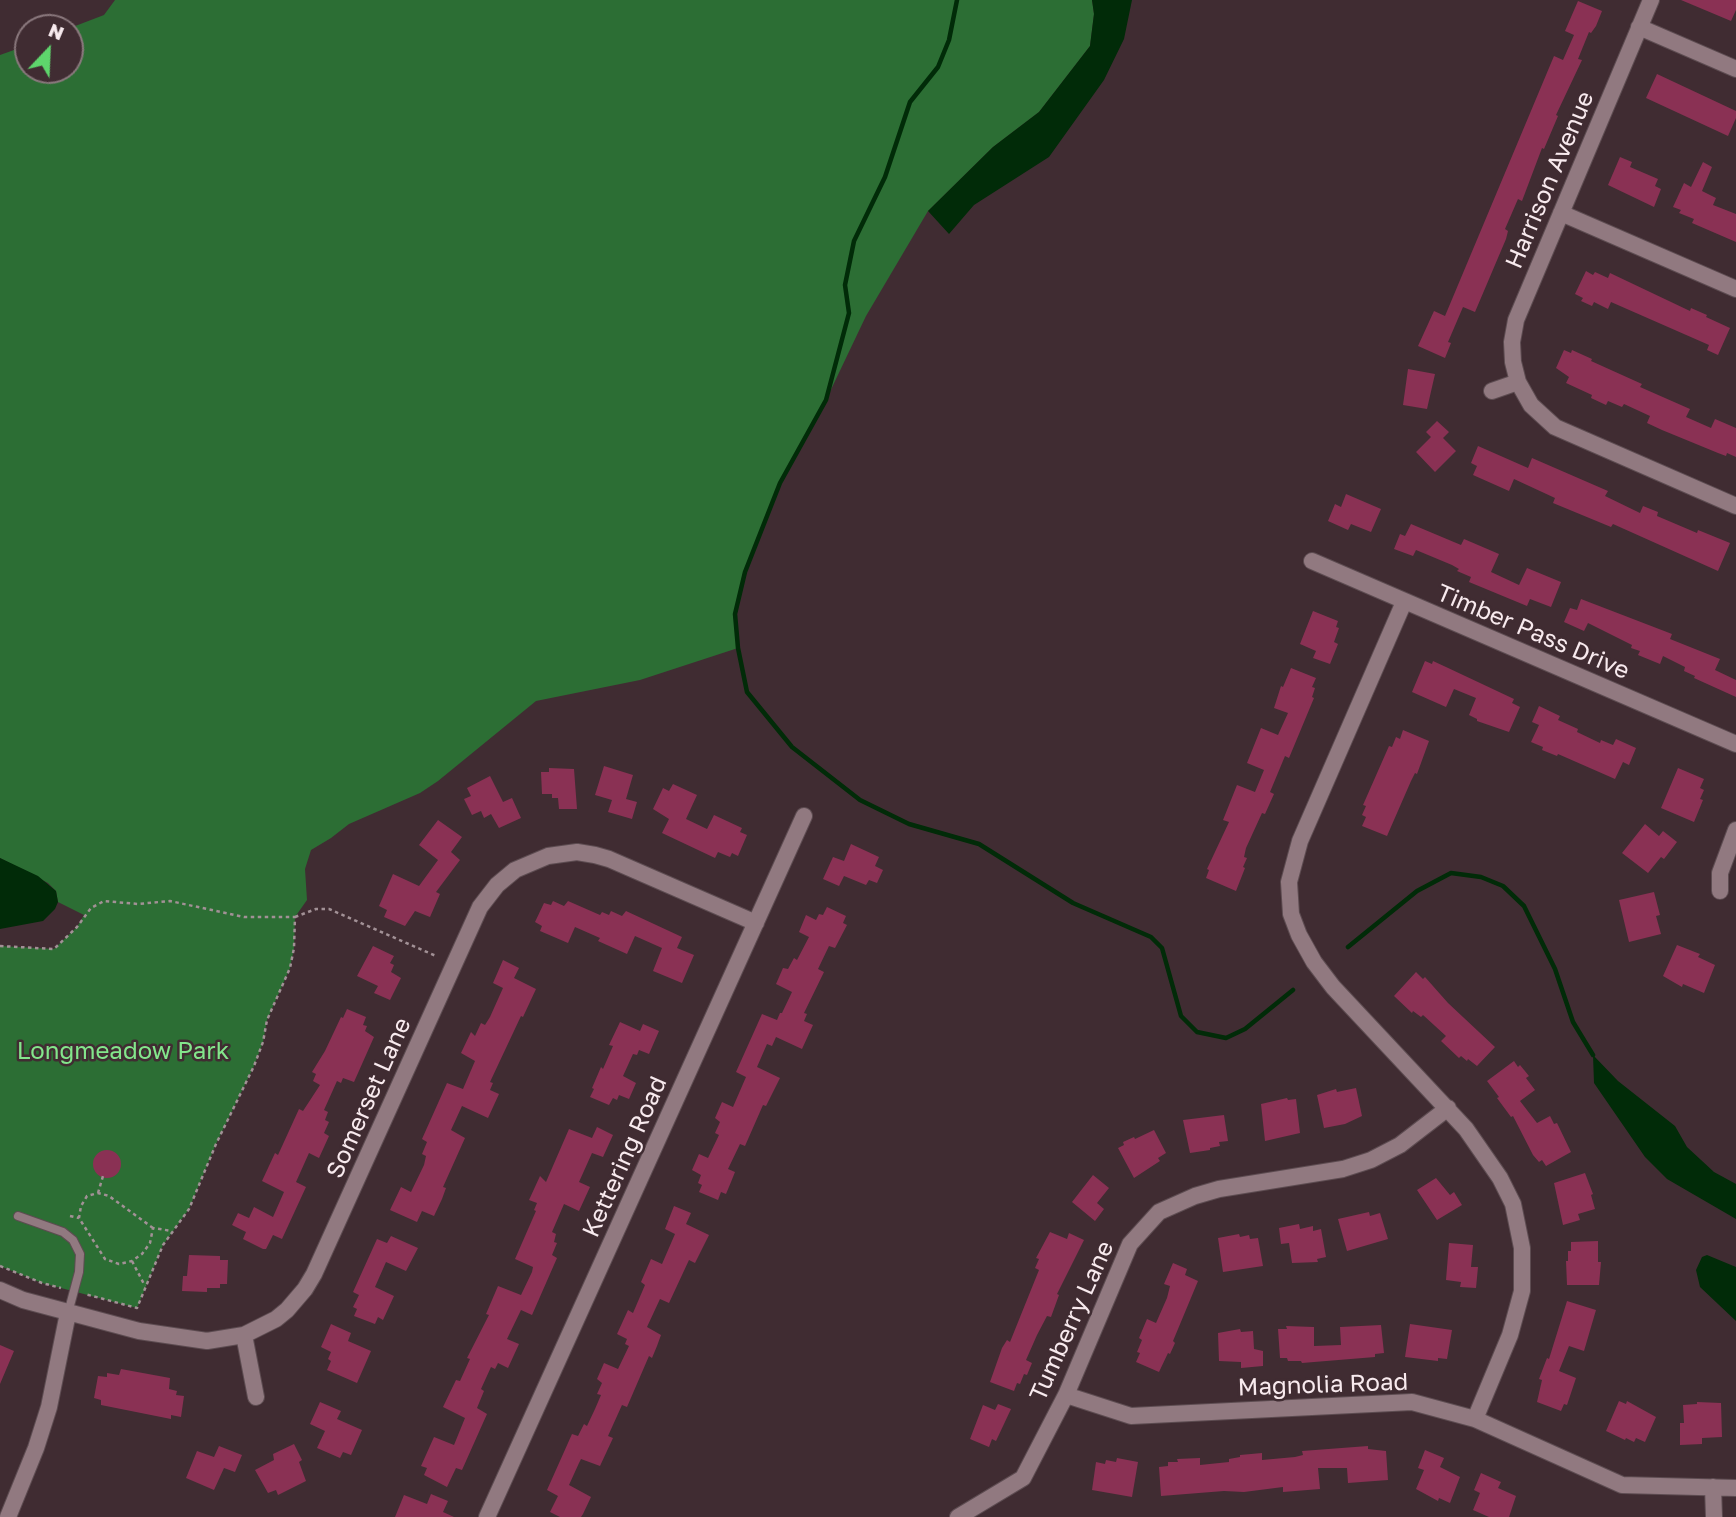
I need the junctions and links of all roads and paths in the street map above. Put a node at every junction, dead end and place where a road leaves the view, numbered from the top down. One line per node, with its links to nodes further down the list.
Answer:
1 (1651, 0): 2 (street, Harrison Avenue)
2 (1639, 27): 3 (street); 4 (street, Harrison Avenue)
3 (1736, 69)
4 (1561, 213): 5 (street); 6 (street, Harrison Avenue)
5 (1736, 289)
6 (1518, 383): 7 (street); 8 (street)
7 (1492, 391)
8 (1736, 506)
9 (1312, 561): 10 (street, Timber Pass Drive)
10 (1404, 602): 11 (street, Timber Pass Drive); 19 (street)
11 (1736, 744)
12 (804, 816): 16 (street, Kettering Road)
13 (1736, 830): 14 (street)
14 (1720, 891)
15 (295, 917): 17 (path); 18 (path); 26 (path)
16 (756, 923): 32 (street, Somerset Lane); 39 (street, Kettering Road)
17 (0, 946)
18 (436, 956)
19 (1448, 1108): 33 (street, Tumberry Lane); 35 (street)
20 (103, 1176): 21 (path)
21 (98, 1193): 24 (path); 25 (path)
22 (19, 1216): 31 (lane)
23 (70, 1216): 24 (path)
24 (79, 1218): 27 (path)
25 (153, 1228): 26 (path); 27 (path)
26 (172, 1231): 28 (path)
27 (132, 1261): 28 (path)
28 (145, 1287): 30 (path)
29 (0, 1290): 31 (street, Somerset Lane)
30 (137, 1308)
31 (68, 1312): 32 (street, Somerset Lane); 38 (street)
32 (244, 1335): 34 (street)
33 (1066, 1395): 35 (street, Magnolia Road); 40 (street, Tumberry Lane)
34 (256, 1397)
35 (1475, 1419): 36 (street, Magnolia Road)
36 (1713, 1487): 37 (street, Magnolia Road); 41 (street)
37 (1736, 1488)
38 (8, 1517)
39 (487, 1517)
40 (958, 1517)
41 (1714, 1517)

